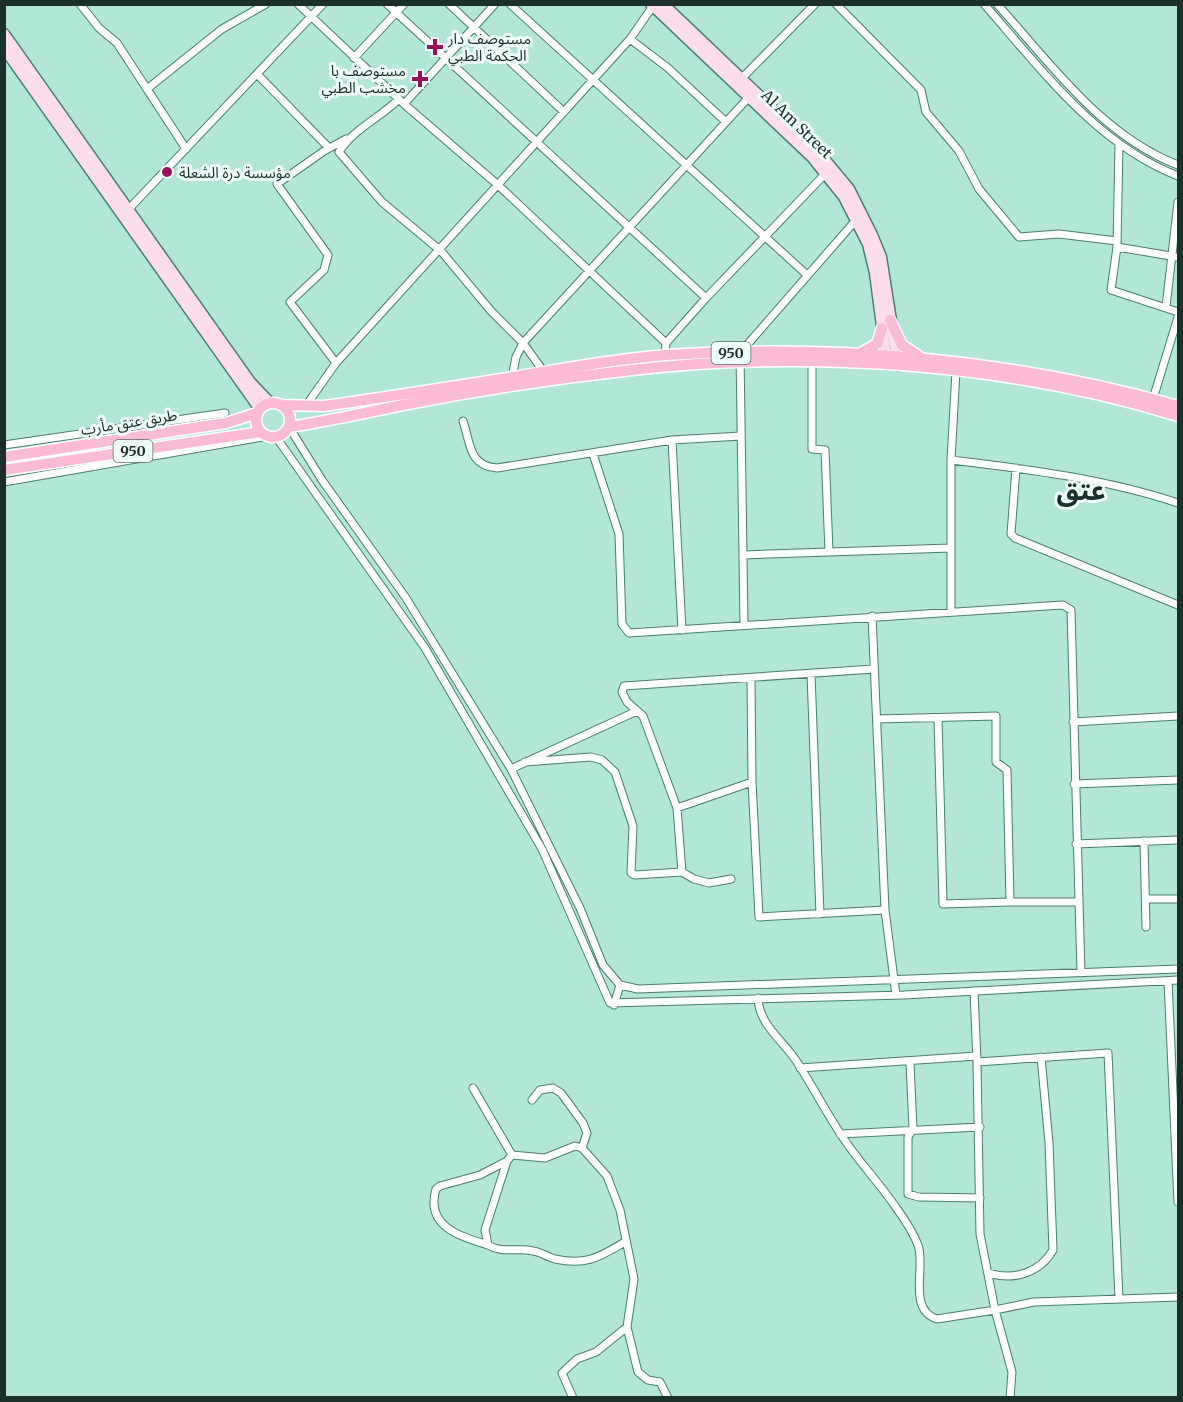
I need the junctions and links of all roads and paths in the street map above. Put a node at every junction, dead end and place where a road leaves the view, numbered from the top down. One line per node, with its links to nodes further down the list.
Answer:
1 (80, 4): 26 (street)
2 (266, 4): 26 (street)
3 (298, 4): 16 (street)
4 (323, 4): 16 (street)
5 (387, 4): 15 (street)
6 (404, 4): 15 (street)
7 (449, 4): 17 (street)
8 (495, 4): 17 (street)
9 (510, 4): 25 (street)
10 (815, 4): 24 (street)
11 (836, 4): 46 (street)
12 (984, 4): 33 (street)
13 (997, 4): 36 (street)
14 (656, 5): 19 (street); 24 (main road, Al Am Street); 27 (main road, Al Am Street)
15 (396, 13): 21 (street); 22 (street)
16 (311, 17): 21 (street); 23 (street)
17 (474, 28): 22 (street); 29 (street)
18 (4, 34): 42 (main road)
19 (630, 39): 25 (street); 30 (street)
20 (4, 48): 42 (main road)
21 (354, 58): 28 (street)
22 (446, 60): 28 (street); 32 (street)
23 (258, 74): 34 (street); 35 (street)
24 (742, 78): 55 (main road, Al Am Street)
25 (591, 80): 29 (street); 37 (street)
26 (147, 89): 35 (street)
27 (749, 98): 30 (street); 38 (main road, Al Am Street)
28 (402, 102): 31 (street); 40 (street)
29 (564, 112): 32 (street)
30 (726, 122): 37 (street)
31 (347, 139): 34 (street); 47 (street)
32 (536, 143): 40 (street); 44 (street)
33 (1119, 144): 39 (street); 46 (street)
34 (329, 148): 64 (street)
35 (186, 149): 42 (street)
36 (1179, 165)
37 (687, 166): 44 (street); 45 (street)
38 (826, 173): 43 (main road, Al Am Street); 45 (street)
39 (1179, 176)
40 (498, 186): 47 (street); 49 (street)
41 (1179, 202): 48 (street)
42 (125, 213): 70 (main road); 74 (main road)
43 (856, 220): 50 (street); 56 (main road, Al Am Street)
44 (630, 228): 49 (street); 51 (street)
45 (765, 236): 50 (street); 51 (street)
46 (1117, 244): 48 (street); 52 (street)
47 (441, 250): 57 (street); 64 (street)
48 (1176, 257): 52 (street)
49 (588, 273): 57 (street); 58 (street)
50 (806, 274): 61 (street)
51 (706, 298): 58 (street)
52 (1166, 308): 53 (street)
53 (1179, 312)
54 (1179, 317): 69 (street)
55 (891, 320): 62 (main road); 63 (main road, Al Am Street)
56 (882, 328): 59 (main road); 63 (main road, Al Am Street)
57 (523, 344): 67 (street); 68 (street)
58 (666, 344): 60 (street)
59 (856, 354): 61 (main road, 950 / 950); 63 (main road, 950 / 950)
60 (665, 355): 61 (main road, 950 / 950); 67 (main road, 950 / 950)
61 (740, 358): 65 (main road, 950); 67 (main road, 950); 80 (street)
62 (926, 359): 63 (main road, 950 / 950); 69 (main road, 950 / 950)
63 (892, 360): 65 (main road, 950); 66 (main road, 950)
64 (336, 363): 73 (street)
65 (812, 363): 91 (street)
66 (956, 371): 76 (main road, 950); 85 (street)
67 (545, 377): 68 (main road, 950 / 950); 78 (main road, 950)
68 (512, 378): 73 (main road, 950 / 950)
69 (1154, 399): 72 (main road, 950 / 950)
70 (270, 403): 71 (main road); 74 (main road)
71 (282, 405): 73 (main road, 950 / 950); 78 (main road)
72 (1179, 406)
73 (305, 407)
74 (259, 411): 79 (main road); 84 (main road, طريق عتق مأرب / 950)
75 (225, 412): 82 (street)
76 (1179, 416)
77 (463, 422): 83 (street)
78 (289, 427): 79 (main road); 107 (street)
79 (268, 435): 87 (main road, طريق عتق مأرب / 950); 88 (street); 111 (street)
80 (741, 435): 81 (street); 92 (street)
81 (672, 440): 83 (street); 97 (street)
82 (4, 445)
83 (593, 454): 97 (street)
84 (4, 457)
85 (951, 460): 86 (street); 90 (street)
86 (1016, 468): 89 (street); 93 (street)
87 (4, 470)
88 (4, 483)
89 (1179, 503)
90 (951, 548): 91 (street); 94 (street)
91 (829, 552): 92 (street)
92 (742, 555): 96 (street)
93 (1179, 605)
94 (951, 610): 95 (street); 105 (street)
95 (872, 616): 96 (street); 98 (street)
96 (744, 625): 97 (street)
97 (682, 630)
98 (874, 669): 99 (street); 104 (street)
99 (811, 674): 100 (street); 124 (street)
100 (751, 678): 101 (street); 110 (street)
101 (637, 711): 106 (street); 113 (street)
102 (1178, 715): 105 (street)
103 (938, 718): 104 (street); 121 (street); 121 (street)
104 (877, 719): 123 (street)
105 (1072, 722): 112 (street)
106 (525, 762): 107 (street); 117 (street)
107 (511, 769): 108 (street)
108 (515, 778): 111 (street); 133 (street)
109 (1179, 780): 112 (street)
110 (752, 782): 113 (street); 124 (street)
111 (504, 784): 140 (street)
112 (1074, 784): 116 (street)
113 (677, 808): 117 (street)
114 (1179, 840): 115 (street)
115 (1144, 841): 116 (street); 120 (street)
116 (1076, 844): 122 (street)
117 (682, 872): 118 (street)
118 (731, 879)
119 (1179, 899): 120 (street)
120 (1146, 900): 125 (street)
121 (1010, 902): 122 (street)
122 (1078, 902): 127 (street)
123 (885, 910): 124 (street); 128 (street)
124 (820, 914)
125 (1146, 927)
126 (1179, 969): 127 (street)
127 (1084, 973): 128 (street); 132 (street)
128 (893, 980): 131 (street); 136 (street)
129 (1179, 980): 130 (street)
130 (1168, 981): 132 (street); 141 (street)
131 (829, 982): 134 (street); 137 (street)
132 (1089, 983): 135 (street)
133 (620, 985): 134 (street); 140 (street)
134 (717, 986): 139 (street)
135 (974, 991): 136 (street); 143 (street)
136 (896, 994): 137 (street)
137 (830, 995): 138 (street)
138 (758, 998): 139 (street); 145 (street)
139 (717, 1000): 140 (street)
140 (614, 1005)
141 (1175, 1052): 154 (street)
142 (1041, 1057): 143 (street); 157 (street); 159 (street)
143 (977, 1059): 144 (street); 148 (street)
144 (910, 1063): 145 (street); 149 (street)
145 (800, 1068): 150 (street)
146 (473, 1088): 152 (street)
147 (532, 1100): 151 (street)
148 (980, 1127): 149 (street); 153 (street)
149 (913, 1129): 150 (street); 153 (street)
150 (840, 1134): 160 (street)
151 (582, 1148): 152 (street); 155 (street)
152 (510, 1158): 156 (street); 156 (street)
153 (980, 1198): 157 (street)
154 (1179, 1202)
155 (625, 1242): 156 (street); 161 (street)
156 (488, 1245)
157 (988, 1273): 160 (street)
158 (1179, 1297): 159 (street)
159 (1119, 1299): 160 (street)
160 (995, 1310): 164 (street)
161 (627, 1327): 162 (street); 163 (street)
162 (573, 1398)
163 (668, 1398)
164 (1010, 1398)

